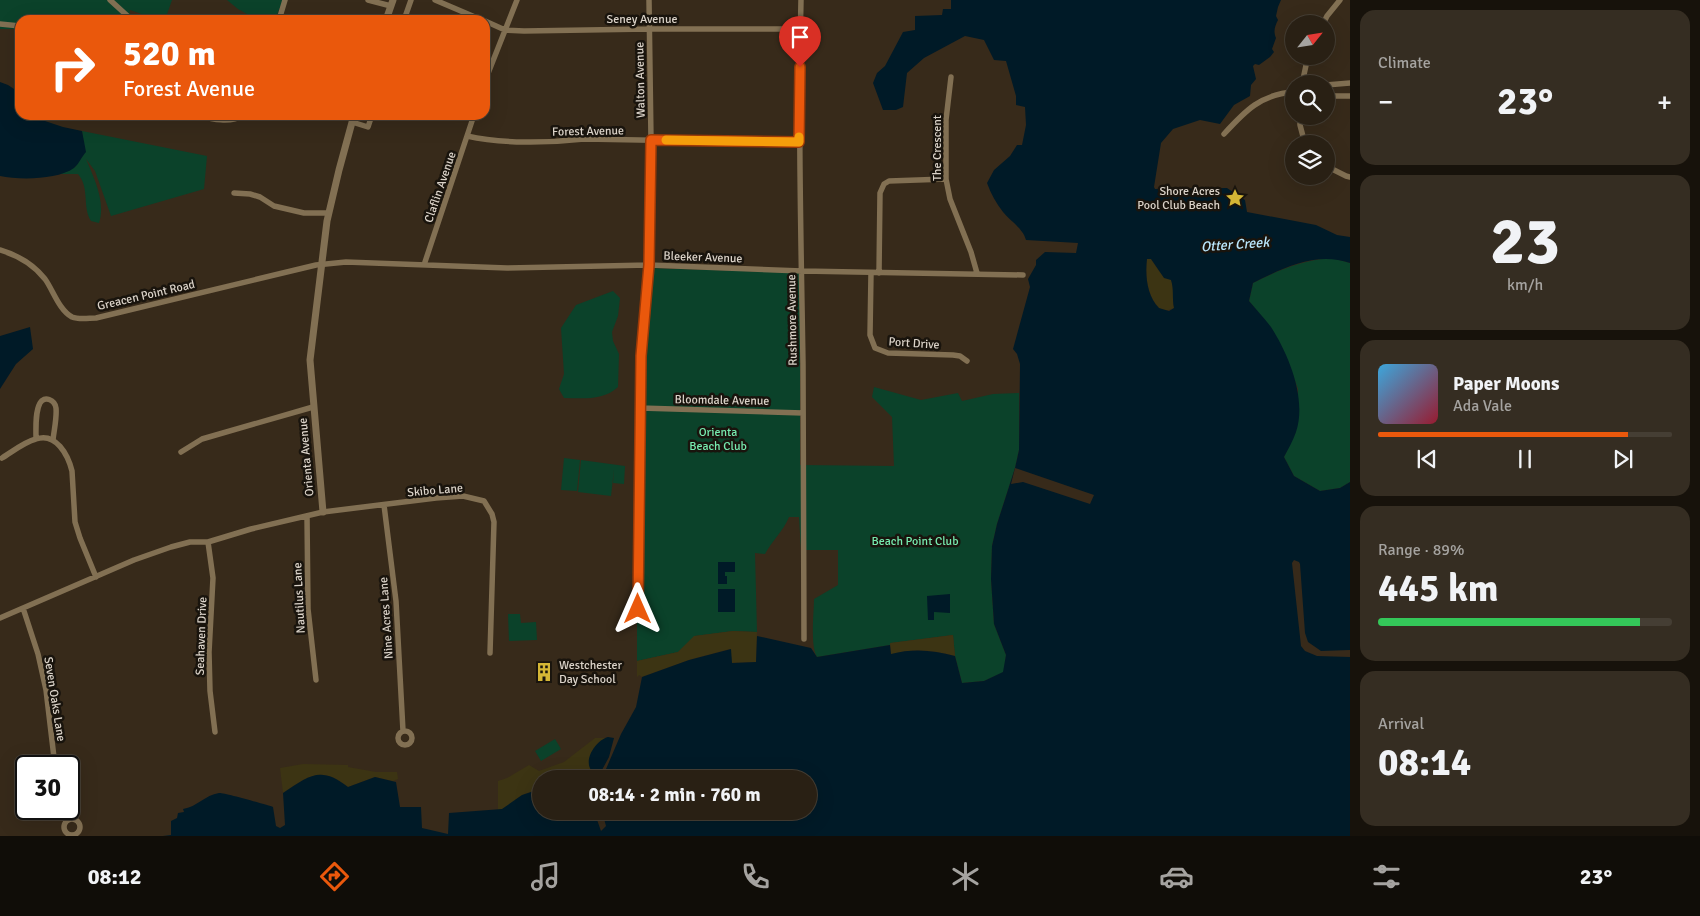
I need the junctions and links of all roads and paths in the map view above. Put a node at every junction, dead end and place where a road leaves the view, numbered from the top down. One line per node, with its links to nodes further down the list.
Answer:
1 (110, 0): 11 (street)
2 (285, 0): 12 (street)
3 (368, 0): 10 (street)
4 (411, 0): 14 (street)
5 (435, 0): 15 (street, Seney Avenue)
6 (517, 0): 22 (street)
7 (649, 0): 20 (street, Walton Avenue)
8 (800, 0): 21 (street, Rushmore Avenue)
9 (1340, 0): 16 (street)
10 (392, 3): 13 (street)
11 (127, 15)
12 (280, 15)
13 (388, 15)
14 (406, 15)
15 (469, 15)
16 (1328, 15)
17 (0, 24): 19 (street)
18 (490, 24): 22 (street, Seney Avenue)
19 (15, 26)
20 (649, 29): 21 (street, Seney Avenue); 22 (street, Seney Avenue); 36 (street, Walton Avenue)
21 (800, 29): 37 (street, Rushmore Avenue)
22 (505, 30): 23 (street)
23 (490, 68)
24 (951, 77): 40 (street, The Crescent)
25 (1350, 83): 26 (street)
26 (1335, 84)
27 (1285, 93): 34 (street)
28 (1335, 96): 29 (street)
29 (1350, 96)
30 (352, 120): 42 (street, Orienta Avenue)
31 (356, 120): 32 (street, Orienta Avenue)
32 (370, 120)
33 (472, 120): 35 (street, Claflin Avenue)
34 (1224, 134)
35 (467, 136): 36 (street, Forest Avenue); 45 (street, Claflin Avenue)
36 (651, 140): 37 (street, Forest Avenue); 46 (street, Walton Avenue)
37 (799, 142): 47 (street, Rushmore Avenue)
38 (1335, 170): 39 (street)
39 (1350, 176)
40 (946, 179): 49 (street); 50 (street, The Crescent)
41 (234, 193): 42 (street)
42 (329, 213): 44 (street, Orienta Avenue)
43 (0, 250): 44 (street, Greacen Point Road)
44 (323, 264): 45 (street, Bleeker Avenue); 53 (street, Orienta Avenue)
45 (424, 265): 46 (street, Bleeker Avenue)
46 (649, 265): 47 (street, Bleeker Avenue); 54 (street, Walton Avenue)
47 (802, 271): 48 (street, Bleeker Avenue); 55 (street, Rushmore Avenue)
48 (871, 273): 49 (street, Bleeker Avenue); 52 (street, Port Drive)
49 (879, 273): 50 (street, Bleeker Avenue)
50 (976, 273): 51 (street, Bleeker Avenue)
51 (1023, 275)
52 (967, 361)
53 (313, 407): 58 (street); 61 (street, Orienta Avenue)
54 (640, 408): 55 (street, Bloomdale Avenue); 66 (street, Walton Avenue)
55 (803, 413): 68 (street, Rushmore Avenue)
56 (36, 438): 57 (street); 57 (street); 59 (street)
57 (53, 440): 64 (street)
58 (181, 452)
59 (2, 458)
60 (384, 505): 61 (street, Skibo Lane); 69 (street, Skibo Lane); 71 (street, Nine Acres Lane)
61 (323, 512): 62 (street, Orienta Avenue)
62 (307, 516): 63 (street, Orienta Avenue); 70 (street, Nautilus Lane)
63 (208, 542): 64 (street, Orienta Avenue); 72 (street, Seahaven Drive)
64 (96, 577): 65 (street, Orienta Avenue)
65 (23, 608): 67 (street, Orienta Avenue); 73 (street, Seven Oaks Lane)
66 (638, 609)
67 (0, 618)
68 (804, 639)
69 (490, 653)
70 (316, 680)
71 (403, 731)
72 (216, 732)
73 (54, 755)

